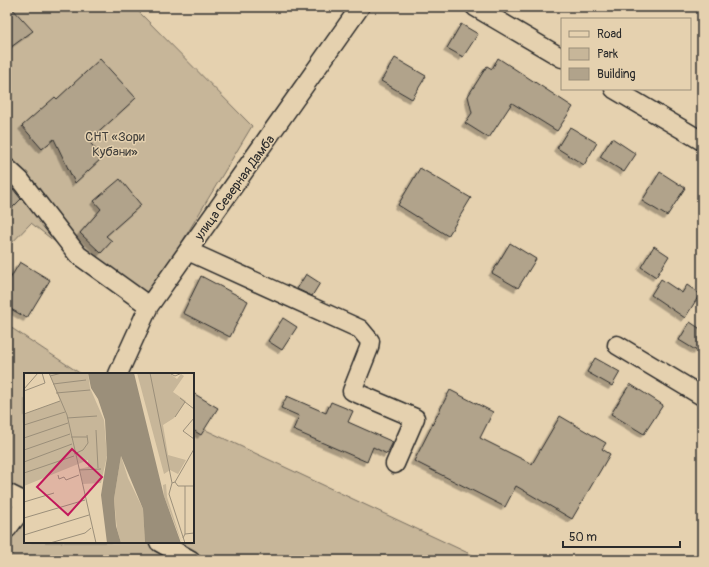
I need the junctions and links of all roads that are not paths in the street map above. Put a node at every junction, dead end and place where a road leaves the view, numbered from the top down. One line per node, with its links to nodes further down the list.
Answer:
1 (360, 7): 7 (street, улица Северная Дамба)
2 (475, 7): 3 (street)
3 (561, 57)
4 (616, 90): 5 (street)
5 (702, 141)
6 (7, 168): 8 (street)
7 (188, 250): 8 (street, улица Северная Дамба); 12 (street)
8 (149, 306): 10 (street, улица Северная Дамба)
9 (617, 345): 11 (street)
10 (118, 373)
11 (702, 396)
12 (395, 464)
13 (7, 494): 14 (street)
14 (24, 502)
15 (24, 506): 16 (street)
16 (7, 529)
17 (161, 543): 18 (street)
18 (191, 560)

